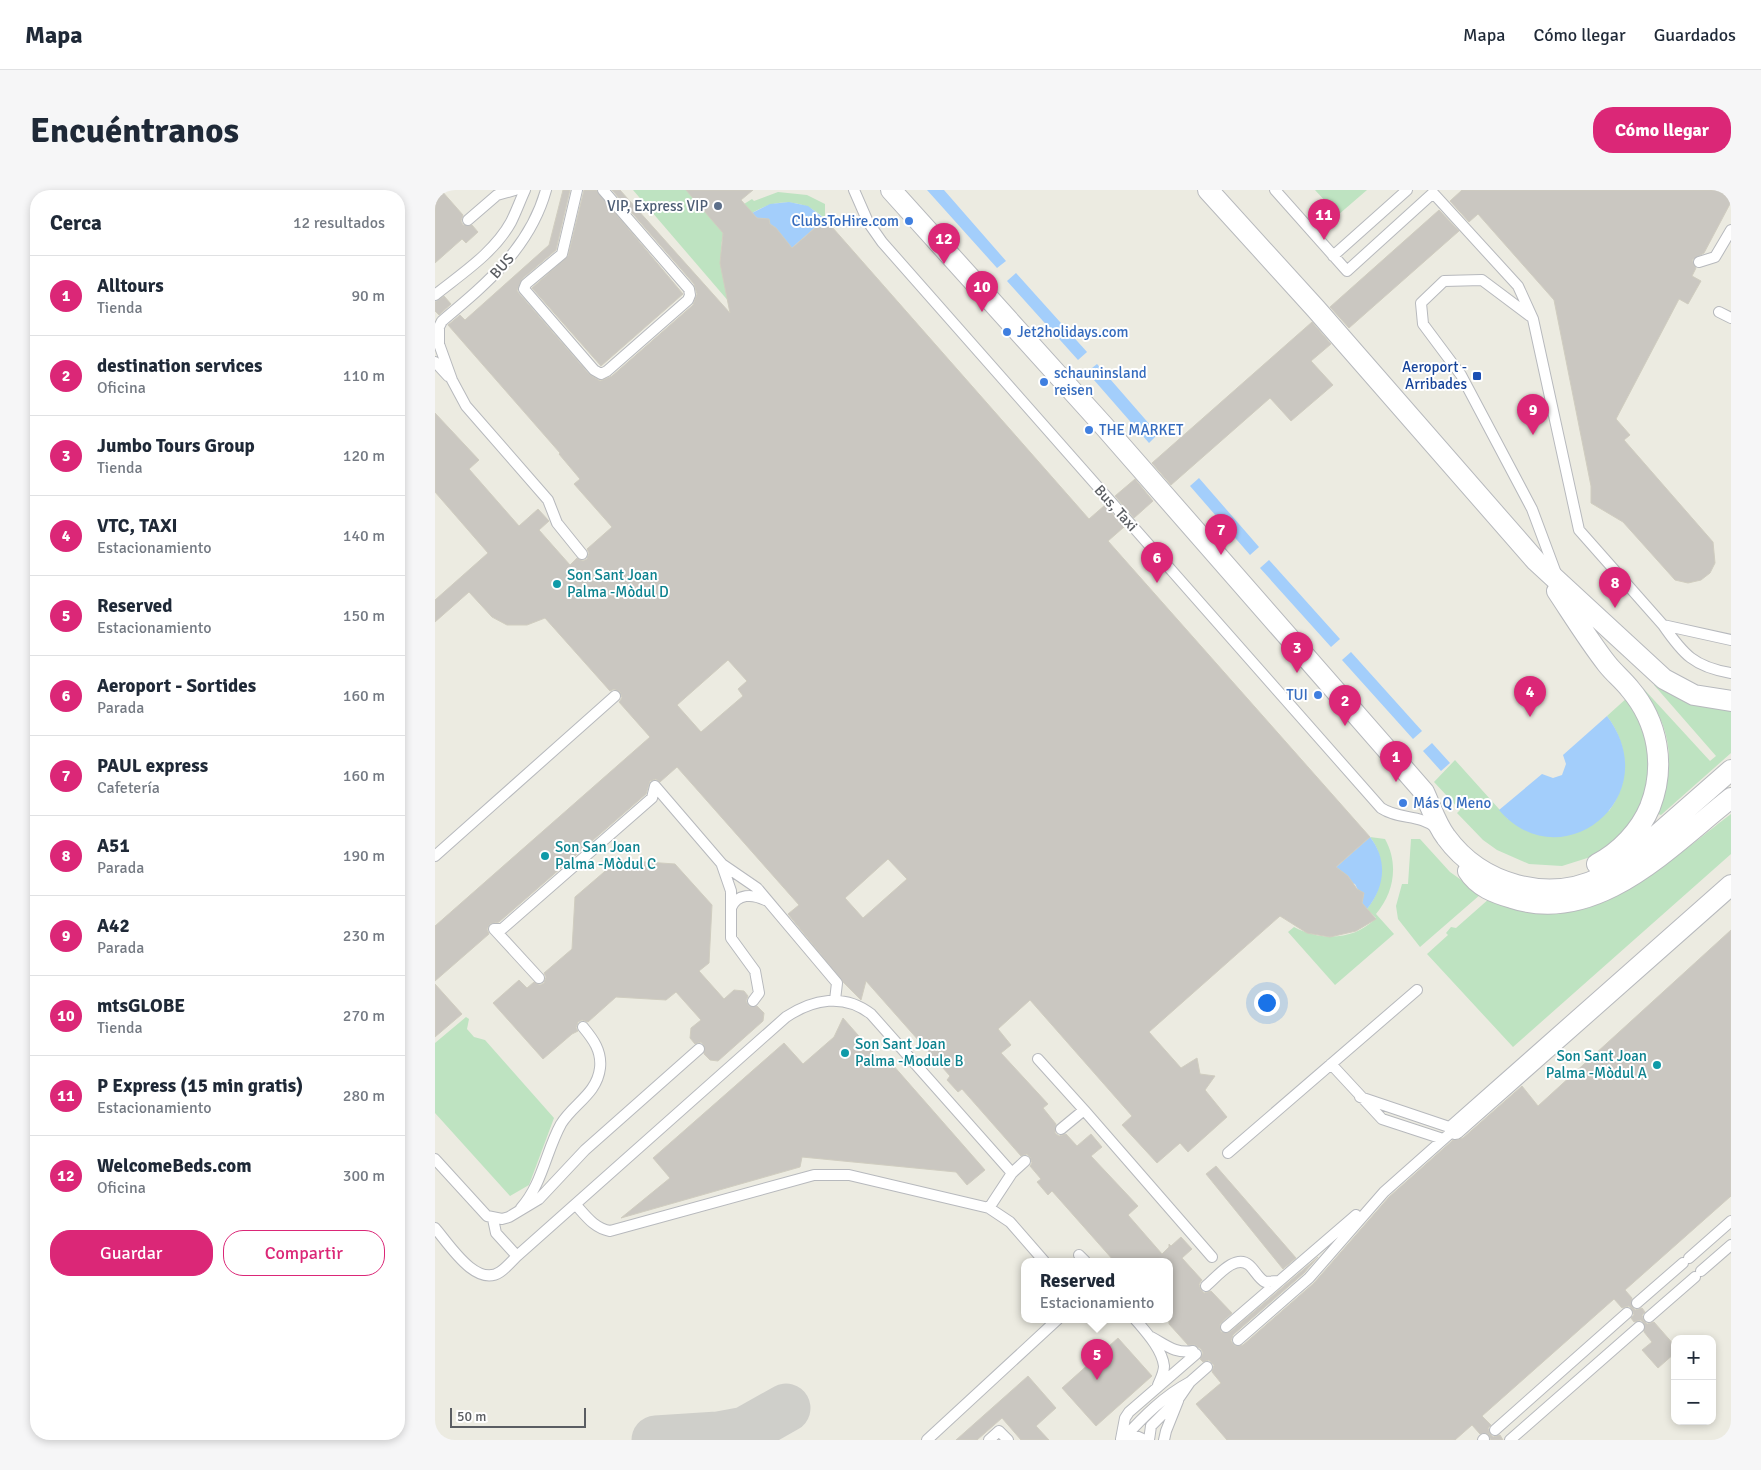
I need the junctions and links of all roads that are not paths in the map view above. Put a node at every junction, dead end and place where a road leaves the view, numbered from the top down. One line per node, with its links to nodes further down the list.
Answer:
1 (515, 190): 11 (lane)
2 (525, 190): 15 (lane)
3 (546, 190): 20 (lane, BUS)
4 (577, 190): 5 (lane)
5 (603, 190)
6 (854, 190): 32 (lane, Bus, Taxi)
7 (891, 190): 32 (street)
8 (1208, 190): 22 (street)
9 (1275, 190): 13 (lane)
10 (1407, 190): 13 (lane)
11 (467, 220)
12 (1731, 230): 14 (lane)
13 (1333, 256): 18 (lane)
14 (1699, 262)
15 (435, 295)
16 (1719, 312): 17 (lane)
17 (1731, 318)
18 (1533, 319): 23 (lane); 25 (lane)
19 (435, 362): 20 (lane)
20 (452, 380): 21 (lane)
21 (582, 554)
22 (1536, 561): 23 (street); 24 (street)
23 (1560, 583): 24 (lane); 29 (street)
24 (1567, 605): 34 (street)
25 (1663, 625): 26 (lane); 27 (lane)
26 (1731, 640)
27 (1731, 673)
28 (615, 696): 33 (lane)
29 (1731, 701)
30 (1731, 770): 34 (street)
31 (1731, 798): 32 (street)
32 (1449, 840): 34 (street)
33 (435, 856)
34 (1472, 863)
35 (722, 864): 37 (lane); 38 (lane); 39 (lane)
36 (1731, 885): 50 (street)
37 (768, 901): 38 (lane); 41 (lane)
38 (731, 909): 42 (lane)
39 (539, 978)
40 (1417, 990): 46 (lane)
41 (835, 1000): 54 (lane); 56 (lane)
42 (753, 1001)
43 (583, 1027): 58 (lane)
44 (699, 1048): 58 (lane)
45 (1038, 1060): 48 (lane)
46 (1331, 1064): 47 (lane); 51 (lane)
47 (1360, 1097): 50 (lane); 50 (lane)
48 (1083, 1110): 49 (lane); 64 (lane)
49 (1061, 1130)
50 (1449, 1134): 55 (lane)
51 (1228, 1153)
52 (435, 1159): 59 (lane)
53 (1025, 1161): 54 (lane)
54 (1012, 1173): 57 (lane)
55 (1383, 1192): 66 (lane); 76 (lane)
56 (576, 1205): 57 (lane); 63 (lane)
57 (989, 1208): 65 (lane)
58 (517, 1212): 59 (lane)
59 (493, 1219): 63 (lane)
60 (1731, 1221): 68 (lane)
61 (435, 1228): 63 (lane)
62 (1731, 1245): 70 (lane)
63 (517, 1256)
64 (1212, 1257)
65 (1041, 1258)
66 (1279, 1280): 67 (lane); 73 (lane)
67 (1207, 1286)
68 (1637, 1304)
69 (1627, 1313): 81 (lane)
70 (1649, 1317)
71 (1054, 1323): 83 (lane)
72 (1139, 1323): 75 (lane)
73 (1226, 1327)
74 (1639, 1327): 89 (lane)
75 (1151, 1337): 79 (lane); 79 (lane)
76 (1238, 1340)
77 (1207, 1367): 78 (lane)
78 (1190, 1382): 80 (lane); 82 (lane)
79 (1157, 1388): 82 (lane)
80 (1179, 1398): 87 (lane); 88 (lane)
81 (1495, 1430)
82 (1122, 1439): 86 (lane)
83 (927, 1440)
84 (989, 1440): 85 (lane)
85 (1008, 1440)
86 (1145, 1440)
87 (1149, 1440)
88 (1164, 1440)
89 (1510, 1440)

